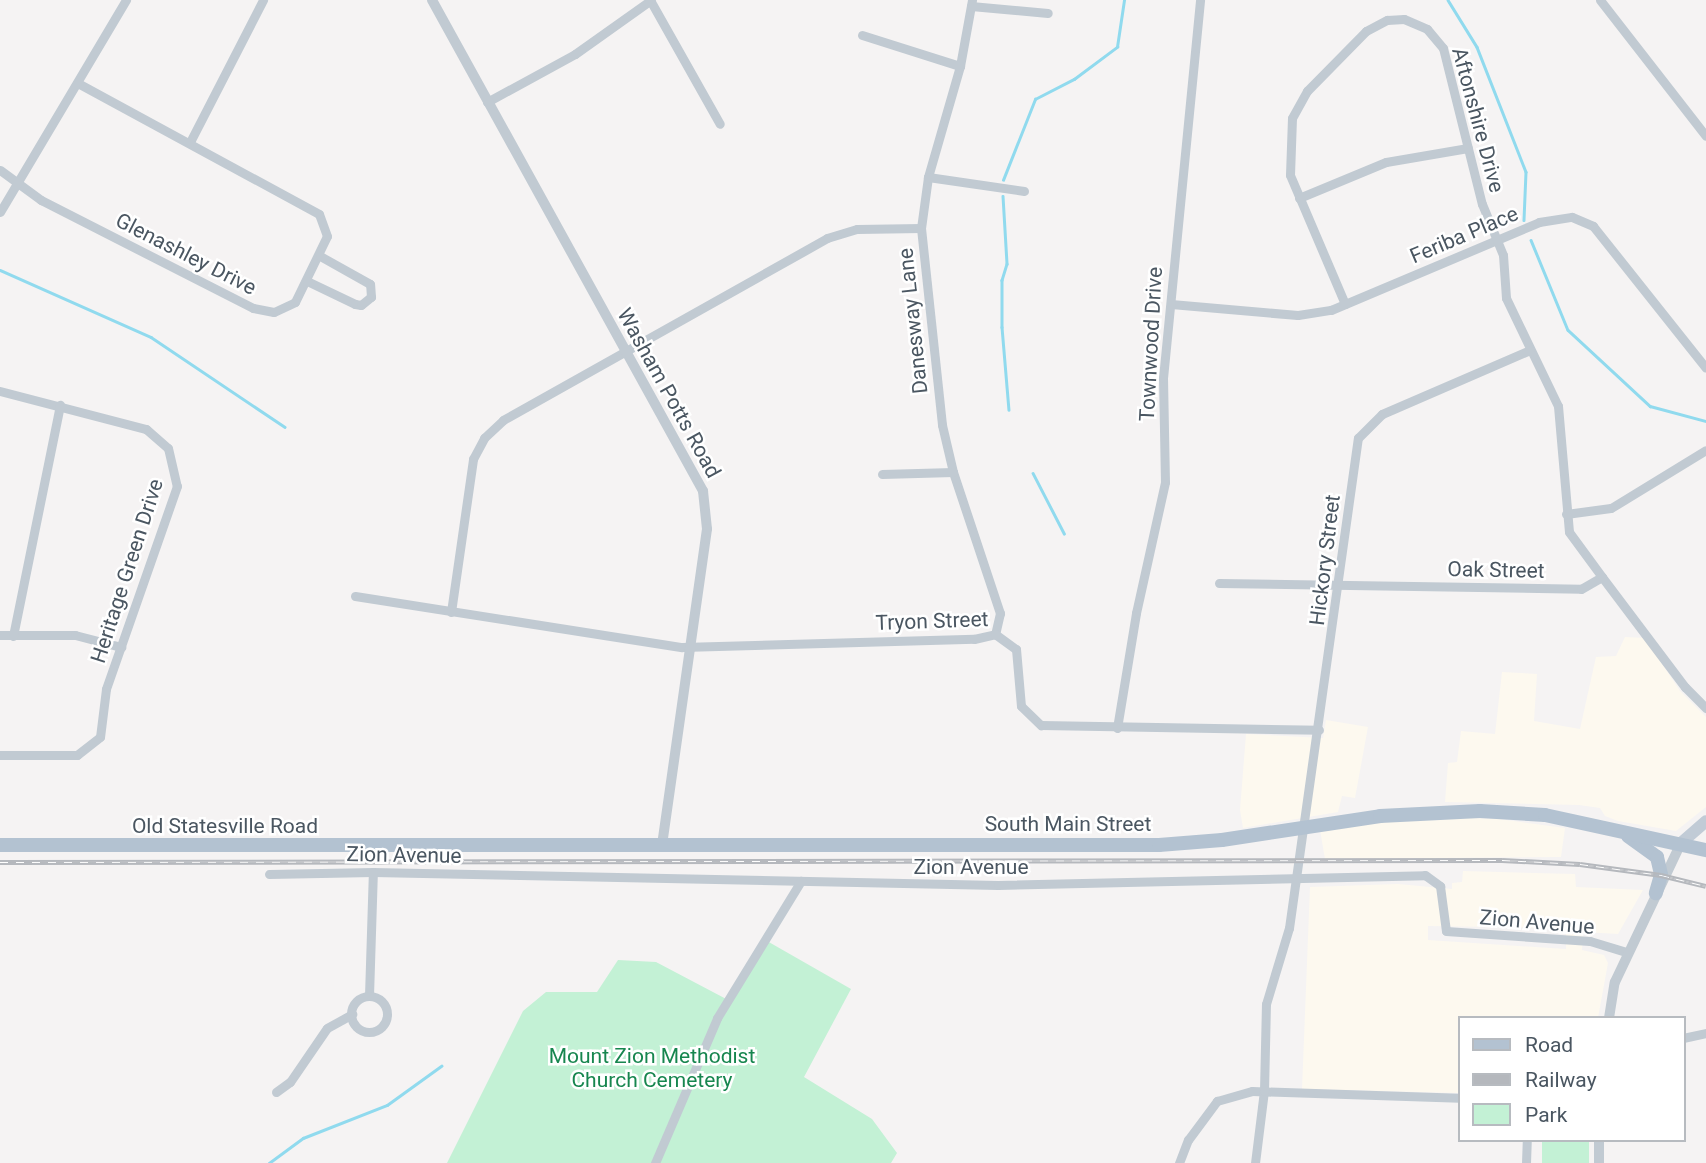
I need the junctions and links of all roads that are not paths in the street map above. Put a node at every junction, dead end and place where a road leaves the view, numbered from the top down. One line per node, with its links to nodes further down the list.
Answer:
1 (126, 0): 11 (street)
2 (432, 0): 12 (street, Washam Potts Road)
3 (650, 0): 12 (street); 13 (street)
4 (1200, 0): 27 (street, Townwood Drive)
5 (1600, 0): 14 (street)
6 (261, 1): 15 (street)
7 (971, 3): 8 (street); 10 (street, Danesway Lane)
8 (1048, 13)
9 (862, 35): 10 (street)
10 (960, 66): 18 (street, Danesway Lane)
11 (80, 84): 15 (street, Glenashley Drive); 19 (street)
12 (488, 102): 29 (street, Washam Potts Road)
13 (720, 124)
14 (1706, 136)
15 (190, 142): 25 (street, Glenashley Drive)
16 (1468, 148): 21 (street); 21 (street, Aftonshire Drive); 24 (street, Aftonshire Drive)
17 (0, 170): 19 (street, Glenashley Drive)
18 (928, 177): 20 (street); 23 (street, Danesway Lane)
19 (17, 185): 22 (street); 26 (street, Glenashley Drive)
20 (1024, 191)
21 (1299, 198): 28 (street, Aftonshire Drive)
22 (0, 212)
23 (921, 228): 29 (street); 35 (street, Danesway Lane)
24 (1497, 239): 28 (street, Feriba Place); 30 (street, Aftonshire Drive); 31 (street, Feriba Place)
25 (320, 256): 26 (street, Glenashley Drive); 26 (street)
26 (307, 281)
27 (1171, 304): 28 (street, Feriba Place); 49 (street, Townwood Drive)
28 (1345, 304)
29 (623, 350): 42 (street); 47 (street, Washam Potts Road)
30 (1530, 350): 37 (street, Aftonshire Drive); 40 (street, Hickory Street)
31 (1706, 368)
32 (0, 391): 33 (street, Heritage Green Drive)
33 (60, 405): 45 (street); 46 (street, Heritage Green Drive)
34 (1706, 450): 37 (street)
35 (953, 472): 36 (street); 43 (street, Danesway Lane)
36 (882, 474)
37 (1566, 514): 38 (street, Aftonshire Drive)
38 (1602, 577): 40 (street, Oak Street); 48 (street)
39 (1219, 583): 40 (street, Oak Street)
40 (1340, 587): 50 (street, Hickory Street)
41 (355, 596): 42 (street, Tryon Street)
42 (451, 612): 47 (street, Tryon Street)
43 (995, 634): 47 (street, Tryon Street); 49 (street, Tryon Street)
44 (0, 635): 45 (street)
45 (13, 636): 46 (street)
46 (121, 647): 51 (street, Heritage Green Drive)
47 (690, 647): 56 (street, Washam Potts Road)
48 (1706, 708)
49 (1116, 728): 50 (street, Tryon Street)
50 (1319, 730): 54 (street, Hickory Street)
51 (0, 755)
52 (1706, 821): 55 (main road)
53 (1608, 826): 54 (main road, South Main Street); 55 (main road, South Main Street); 64 (main road)
54 (1303, 827): 56 (main road, South Main Street); 62 (street, Hickory Street)
55 (1681, 843): 59 (main road, South Main Street); 64 (street)
56 (662, 844): 58 (main road, South Main Street)
57 (0, 845): 58 (main road, Old Statesville Road)
58 (449, 847)
59 (1706, 850)
60 (373, 872): 61 (street, Zion Avenue); 63 (street, Zion Avenue); 66 (street)
61 (269, 874)
62 (1294, 880): 63 (street, Zion Avenue); 65 (street, Zion Avenue); 71 (street, Hickory Street)
63 (801, 881): 76 (street)
64 (1656, 893): 65 (street)
65 (1627, 952): 68 (street)
66 (369, 996): 67 (street); 67 (street)
67 (352, 1014): 72 (street)
68 (1609, 1016)
69 (1706, 1033): 70 (street)
70 (1685, 1038)
71 (1264, 1091): 73 (street); 77 (street); 78 (street, Hickory Street)
72 (276, 1092)
73 (1458, 1098)
74 (1527, 1142): 79 (street)
75 (1600, 1142): 80 (street)
76 (655, 1163)
77 (1179, 1163)
78 (1255, 1163)
79 (1526, 1163)
80 (1599, 1163)

